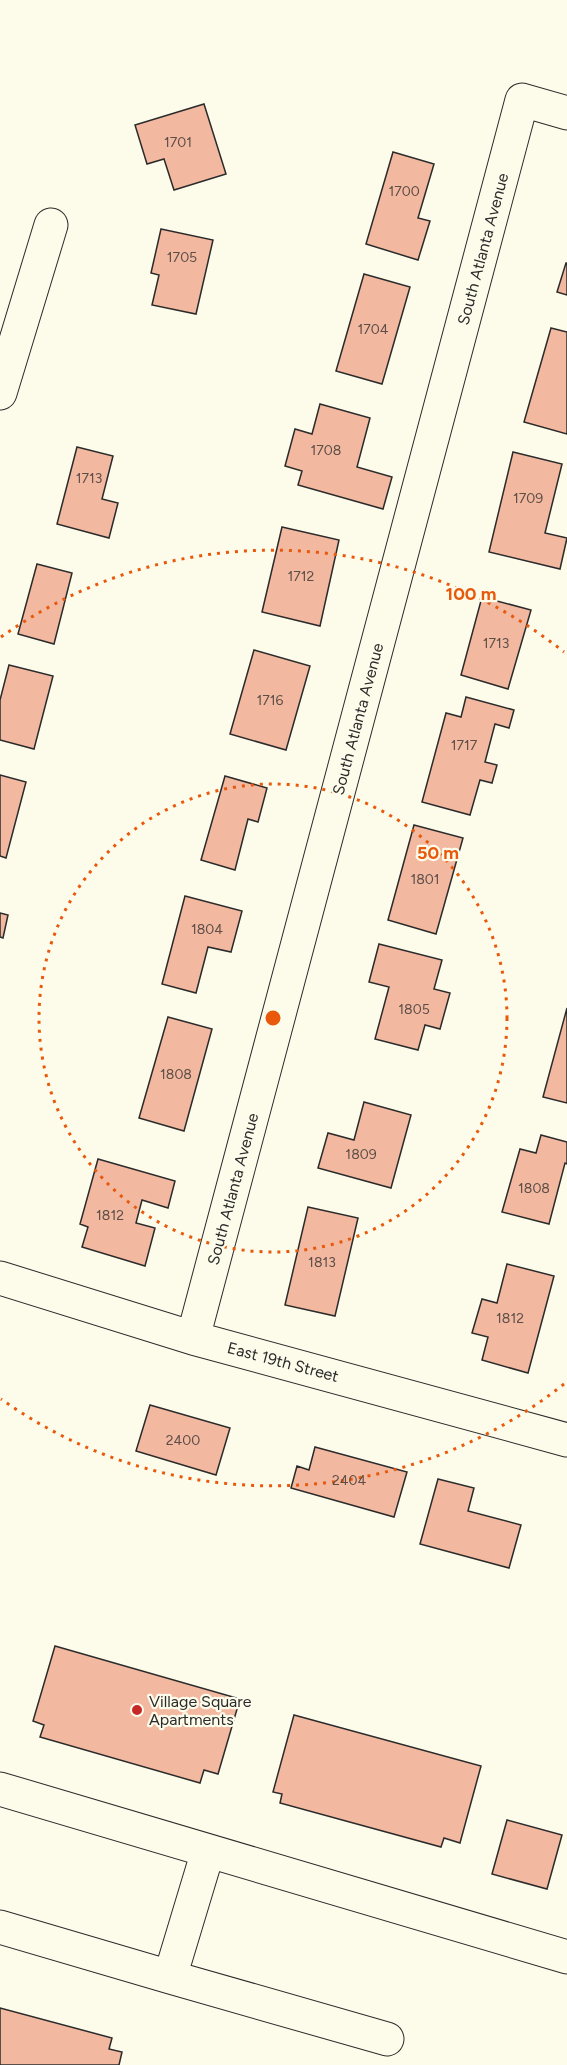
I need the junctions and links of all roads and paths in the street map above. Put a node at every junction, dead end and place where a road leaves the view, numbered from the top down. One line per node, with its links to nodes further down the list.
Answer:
1 (567, 113): 5 (street, South Atlanta Avenue)
2 (51, 225): 3 (street)
3 (1, 384)
4 (0, 1278): 5 (street, East 19th Street)
5 (194, 1338): 6 (street, East 19th Street)
6 (567, 1440)
7 (0, 1789): 8 (street)
8 (208, 1851): 10 (street); 11 (street)
9 (0, 1927): 11 (street)
10 (567, 1957)
11 (170, 1977): 12 (street)
12 (387, 2039)

